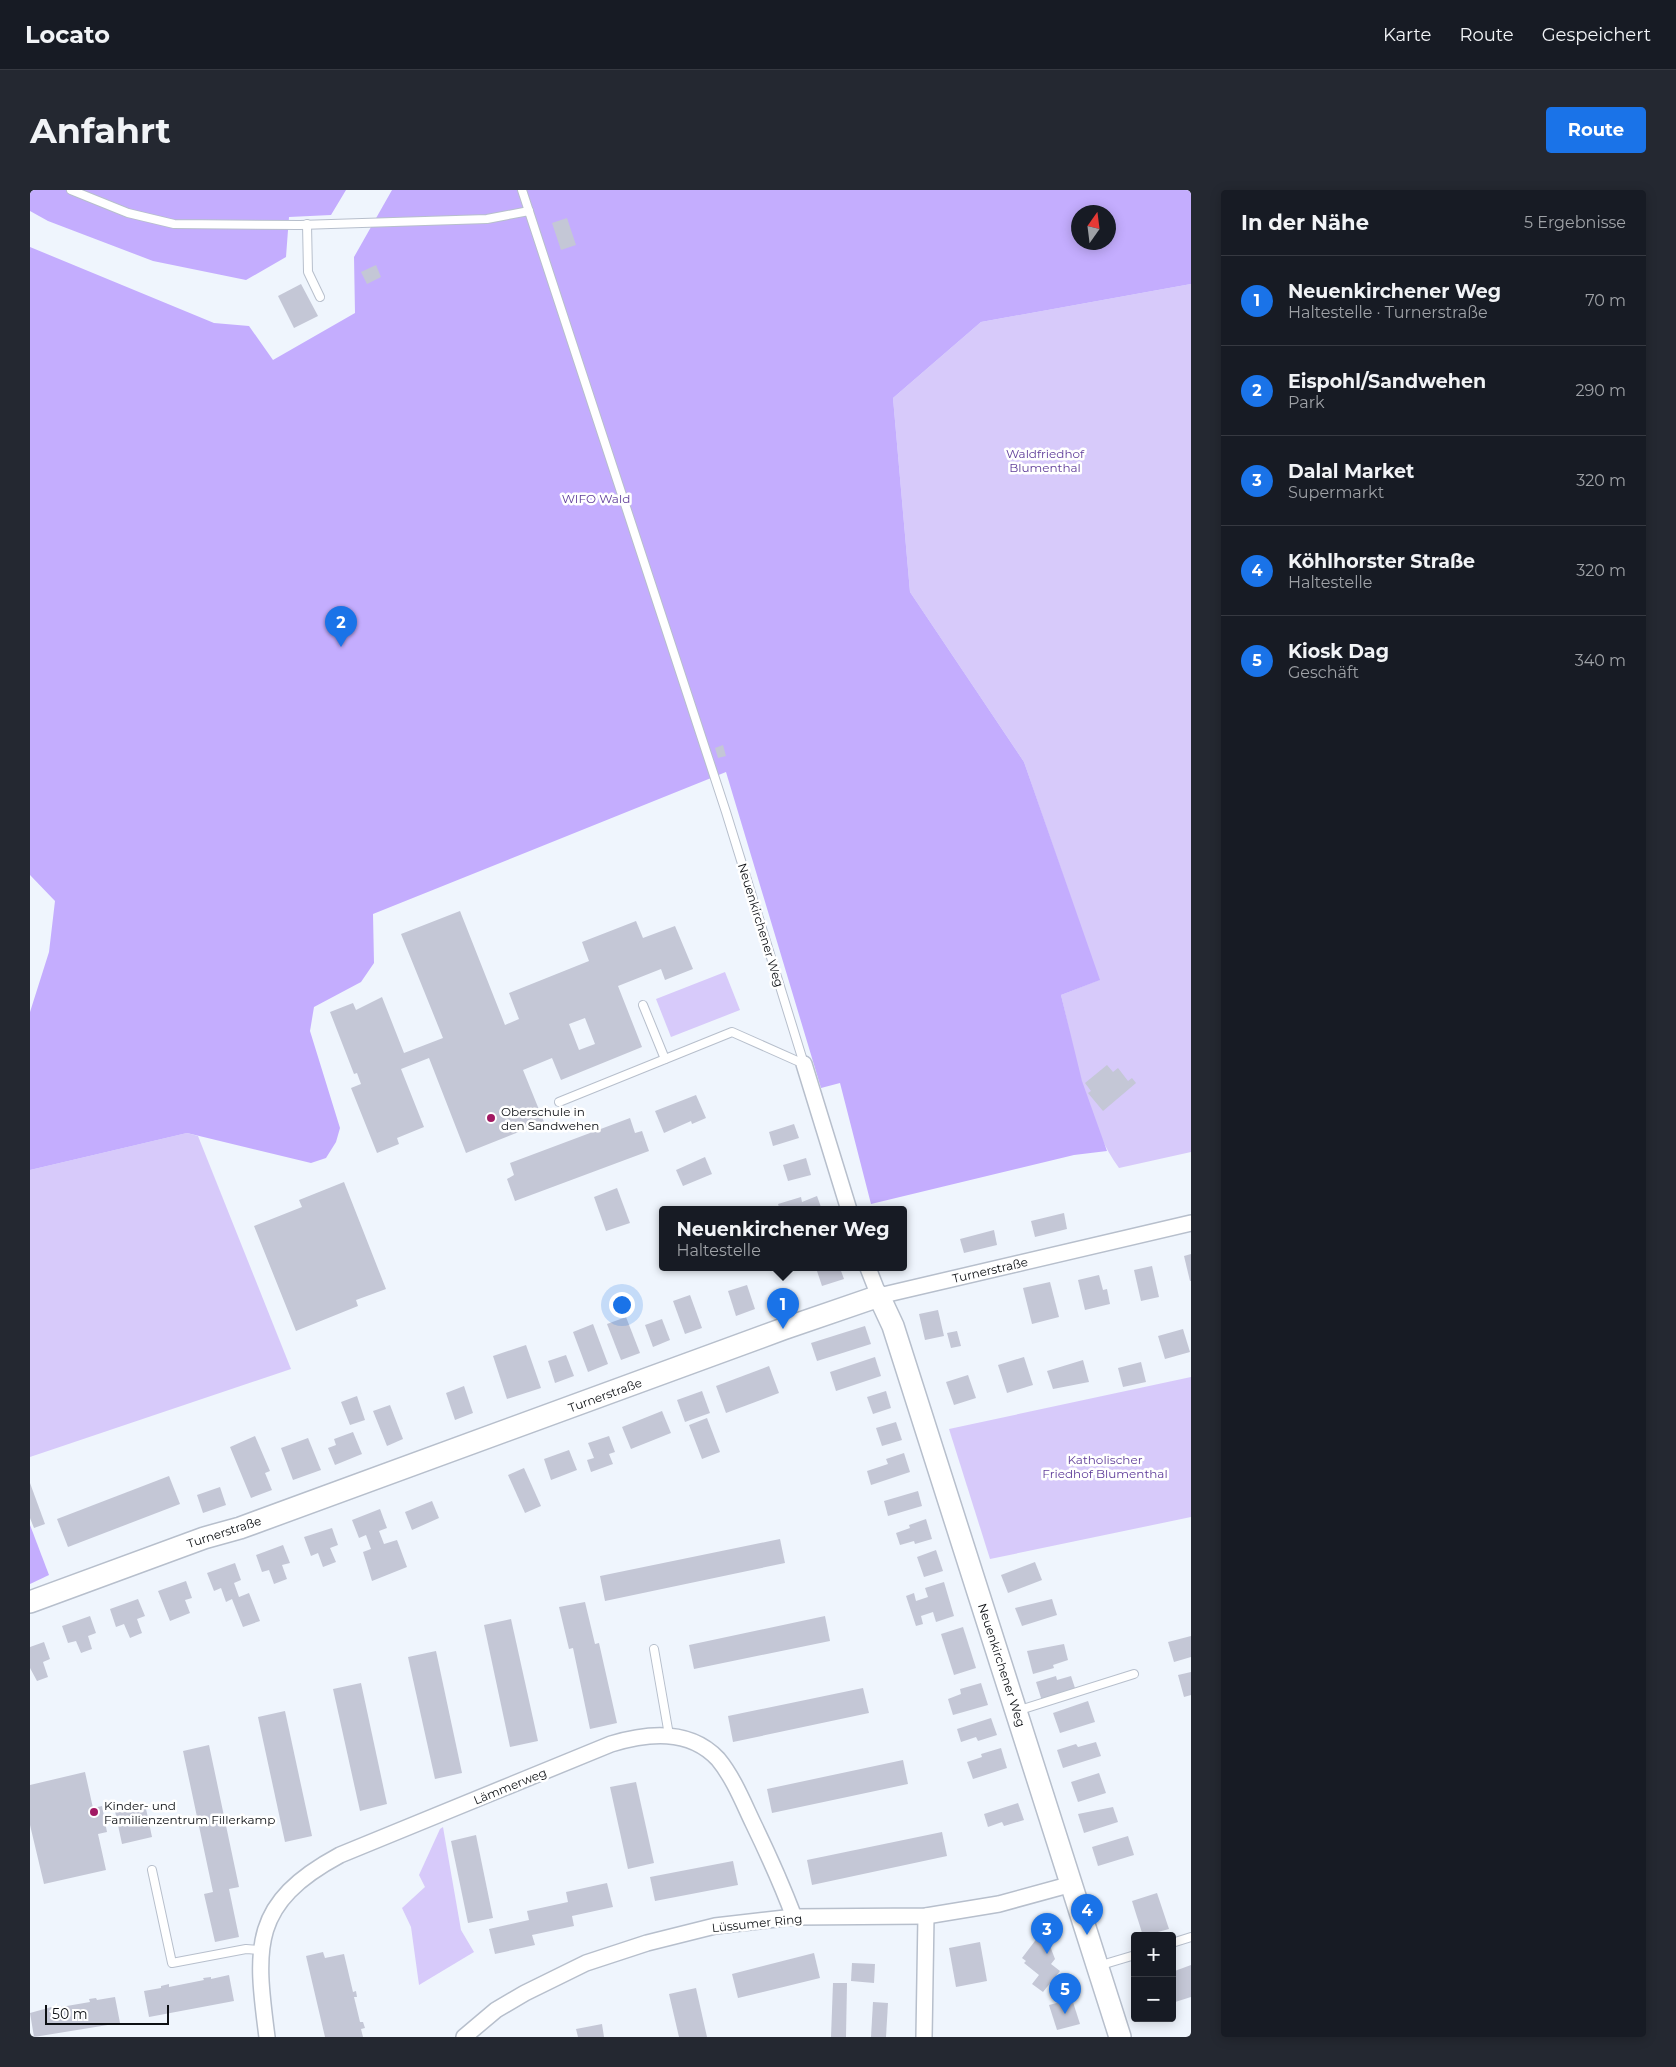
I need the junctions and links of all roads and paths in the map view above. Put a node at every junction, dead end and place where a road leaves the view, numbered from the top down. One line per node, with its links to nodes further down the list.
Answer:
1 (71, 190): 4 (lane)
2 (522, 190): 3 (lane, Neuenkirchener Weg)
3 (529, 211): 4 (lane); 8 (lane, Neuenkirchener Weg)
4 (307, 224): 5 (lane)
5 (320, 298)
6 (643, 1005): 7 (lane)
7 (665, 1059): 8 (lane); 9 (lane)
8 (804, 1064): 10 (street, Neuenkirchener Weg)
9 (559, 1102)
10 (848, 1206)
11 (1191, 1223): 13 (street, Turnerstraße)
12 (869, 1271): 13 (street, Neuenkirchener Weg)
13 (879, 1296): 14 (street, Turnerstraße); 17 (street, Neuenkirchener Weg)
14 (30, 1602)
15 (654, 1649): 18 (lane)
16 (1134, 1674): 17 (lane)
17 (1017, 1711): 20 (street, Neuenkirchener Weg)
18 (668, 1735): 22 (street, Lämmerweg); 25 (street, Lämmerweg)
19 (152, 1870): 25 (lane)
20 (1072, 1884): 21 (street, Lüssumer Ring); 27 (street, Neuenkirchener Weg)
21 (926, 1916): 22 (street, Lüssumer Ring); 30 (street)
22 (794, 1917): 29 (street, Lüssumer Ring)
23 (1191, 1937): 24 (lane)
24 (1176, 1942)
25 (260, 1950): 28 (street, Lämmerweg)
26 (1131, 1956): 27 (lane)
27 (1097, 1967): 31 (street, Neuenkirchener Weg)
28 (267, 2037)
29 (464, 2037)
30 (924, 2037)
31 (1120, 2037)

